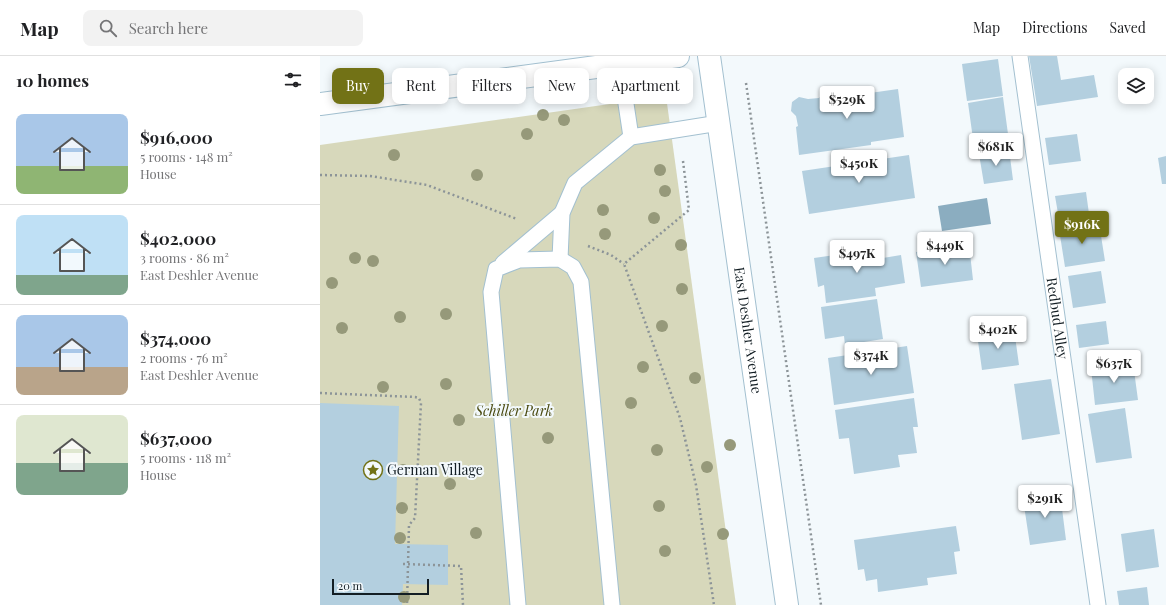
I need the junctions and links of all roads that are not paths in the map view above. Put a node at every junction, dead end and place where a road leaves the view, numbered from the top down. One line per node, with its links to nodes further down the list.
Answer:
1 (678, 56): 4 (street)
2 (709, 56): 6 (street, East Deshler Avenue)
3 (1020, 56): 14 (lane, Redbud Alley)
4 (620, 64): 5 (street); 7 (lane)
5 (320, 104)
6 (719, 123): 7 (lane); 13 (street, East Deshler Avenue)
7 (631, 137): 8 (lane)
8 (562, 213): 9 (lane); 10 (lane)
9 (560, 259): 10 (lane); 12 (lane)
10 (496, 269): 11 (lane)
11 (518, 605)
12 (612, 605)
13 (787, 605)
14 (1098, 605)

